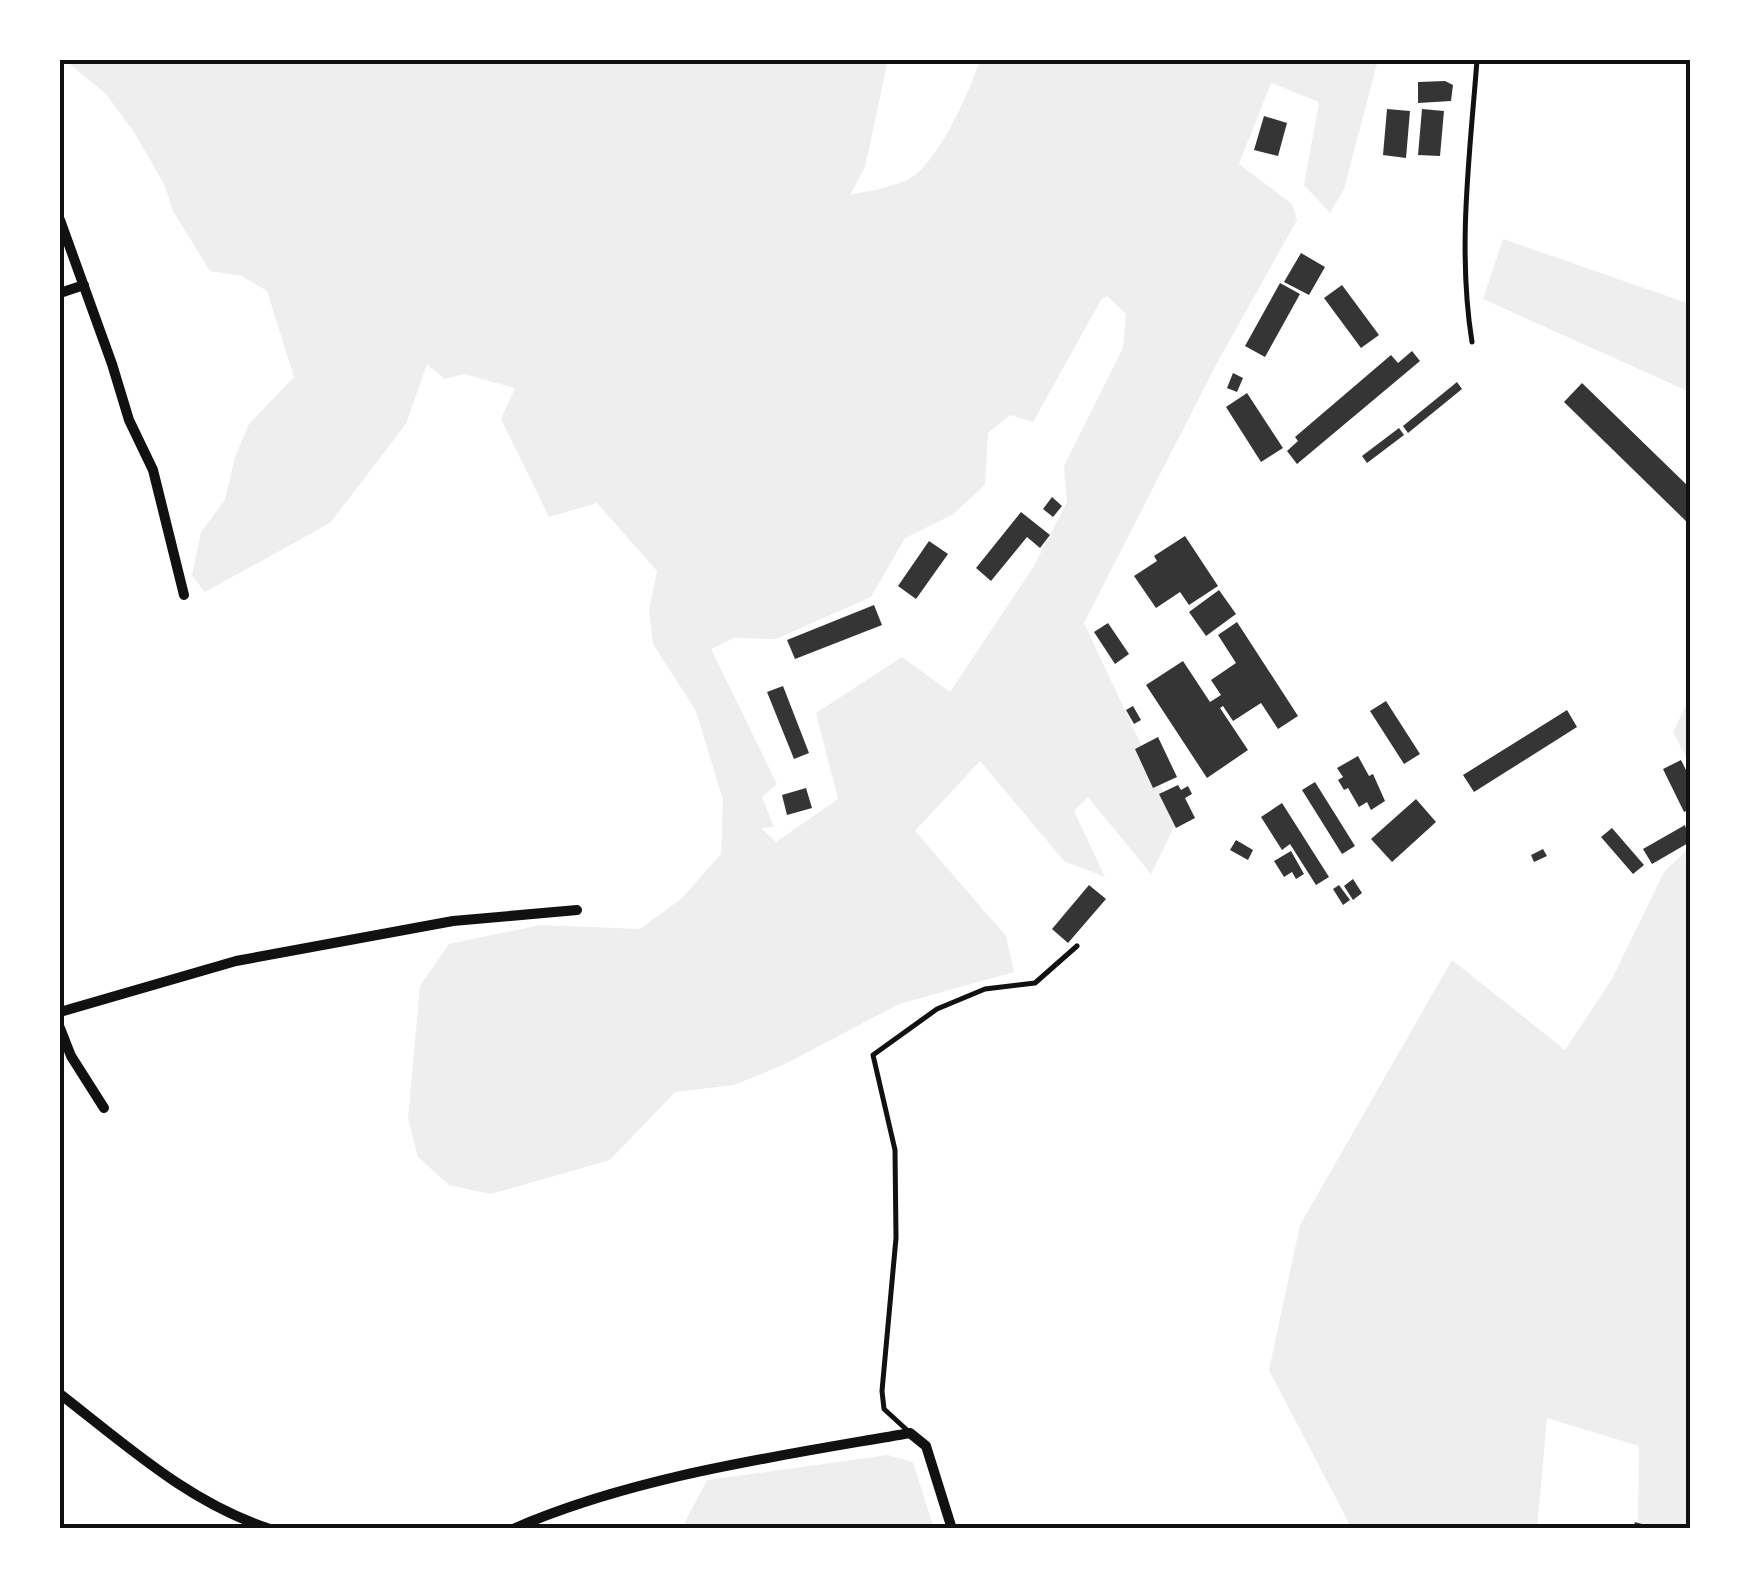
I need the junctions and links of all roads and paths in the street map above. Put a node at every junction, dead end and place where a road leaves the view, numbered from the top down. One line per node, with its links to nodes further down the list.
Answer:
1 (1477, 60): 5 (lane)
2 (60, 220): 3 (street)
3 (84, 285): 4 (street); 6 (street)
4 (60, 293)
5 (1472, 342)
6 (184, 596)
7 (578, 910): 9 (street)
8 (1078, 946): 13 (lane)
9 (60, 1012)
10 (60, 1028): 11 (street)
11 (104, 1108)
12 (60, 1394): 14 (street)
13 (910, 1433): 15 (street); 16 (street)
14 (270, 1529)
15 (513, 1529)
16 (952, 1529)

